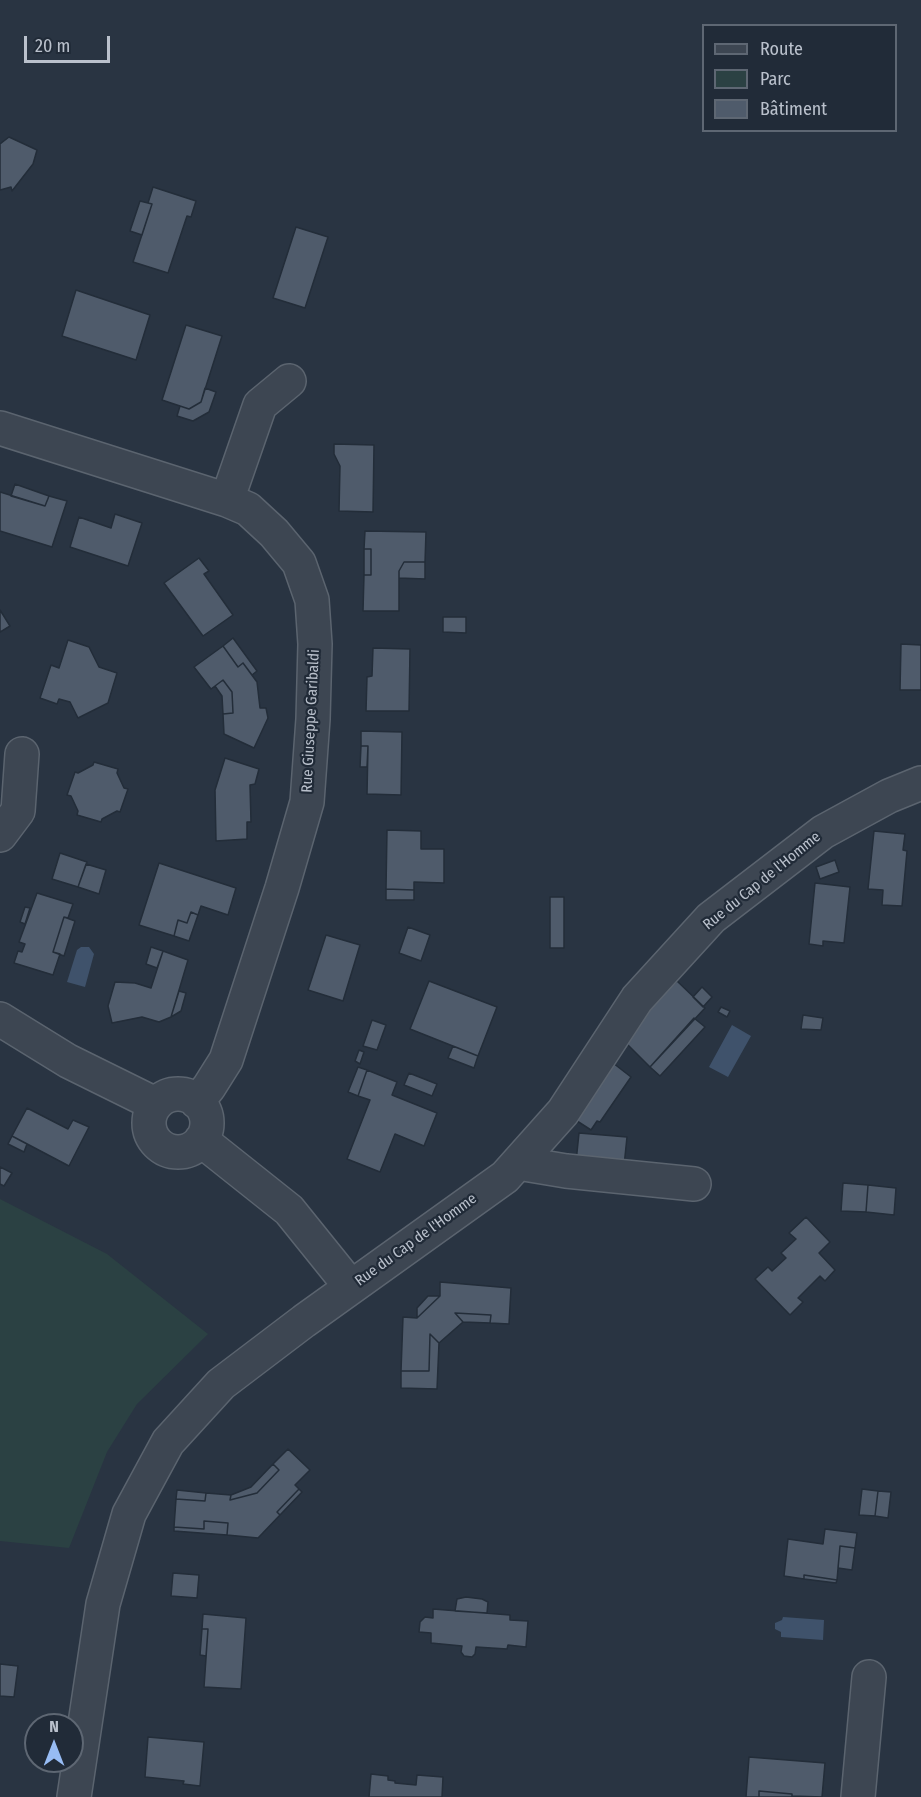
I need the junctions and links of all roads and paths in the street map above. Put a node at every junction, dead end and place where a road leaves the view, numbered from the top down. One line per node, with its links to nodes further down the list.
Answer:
1 (289, 381): 3 (street)
2 (0, 428): 3 (street, Rue Giuseppe Garibaldi)
3 (227, 500): 8 (street, Rue Giuseppe Garibaldi)
4 (22, 753): 6 (street)
5 (921, 783): 11 (street, Rue du Cap de l'Homme)
6 (0, 836)
7 (0, 1019): 9 (street)
8 (197, 1102): 9 (street); 10 (street)
9 (155, 1104): 10 (street)
10 (201, 1140): 13 (street)
11 (518, 1162): 12 (street); 13 (street, Rue du Cap de l'Homme)
12 (694, 1184)
13 (351, 1287): 15 (street, Rue du Cap de l'Homme)
14 (869, 1677): 16 (street)
15 (74, 1797)
16 (858, 1797)

